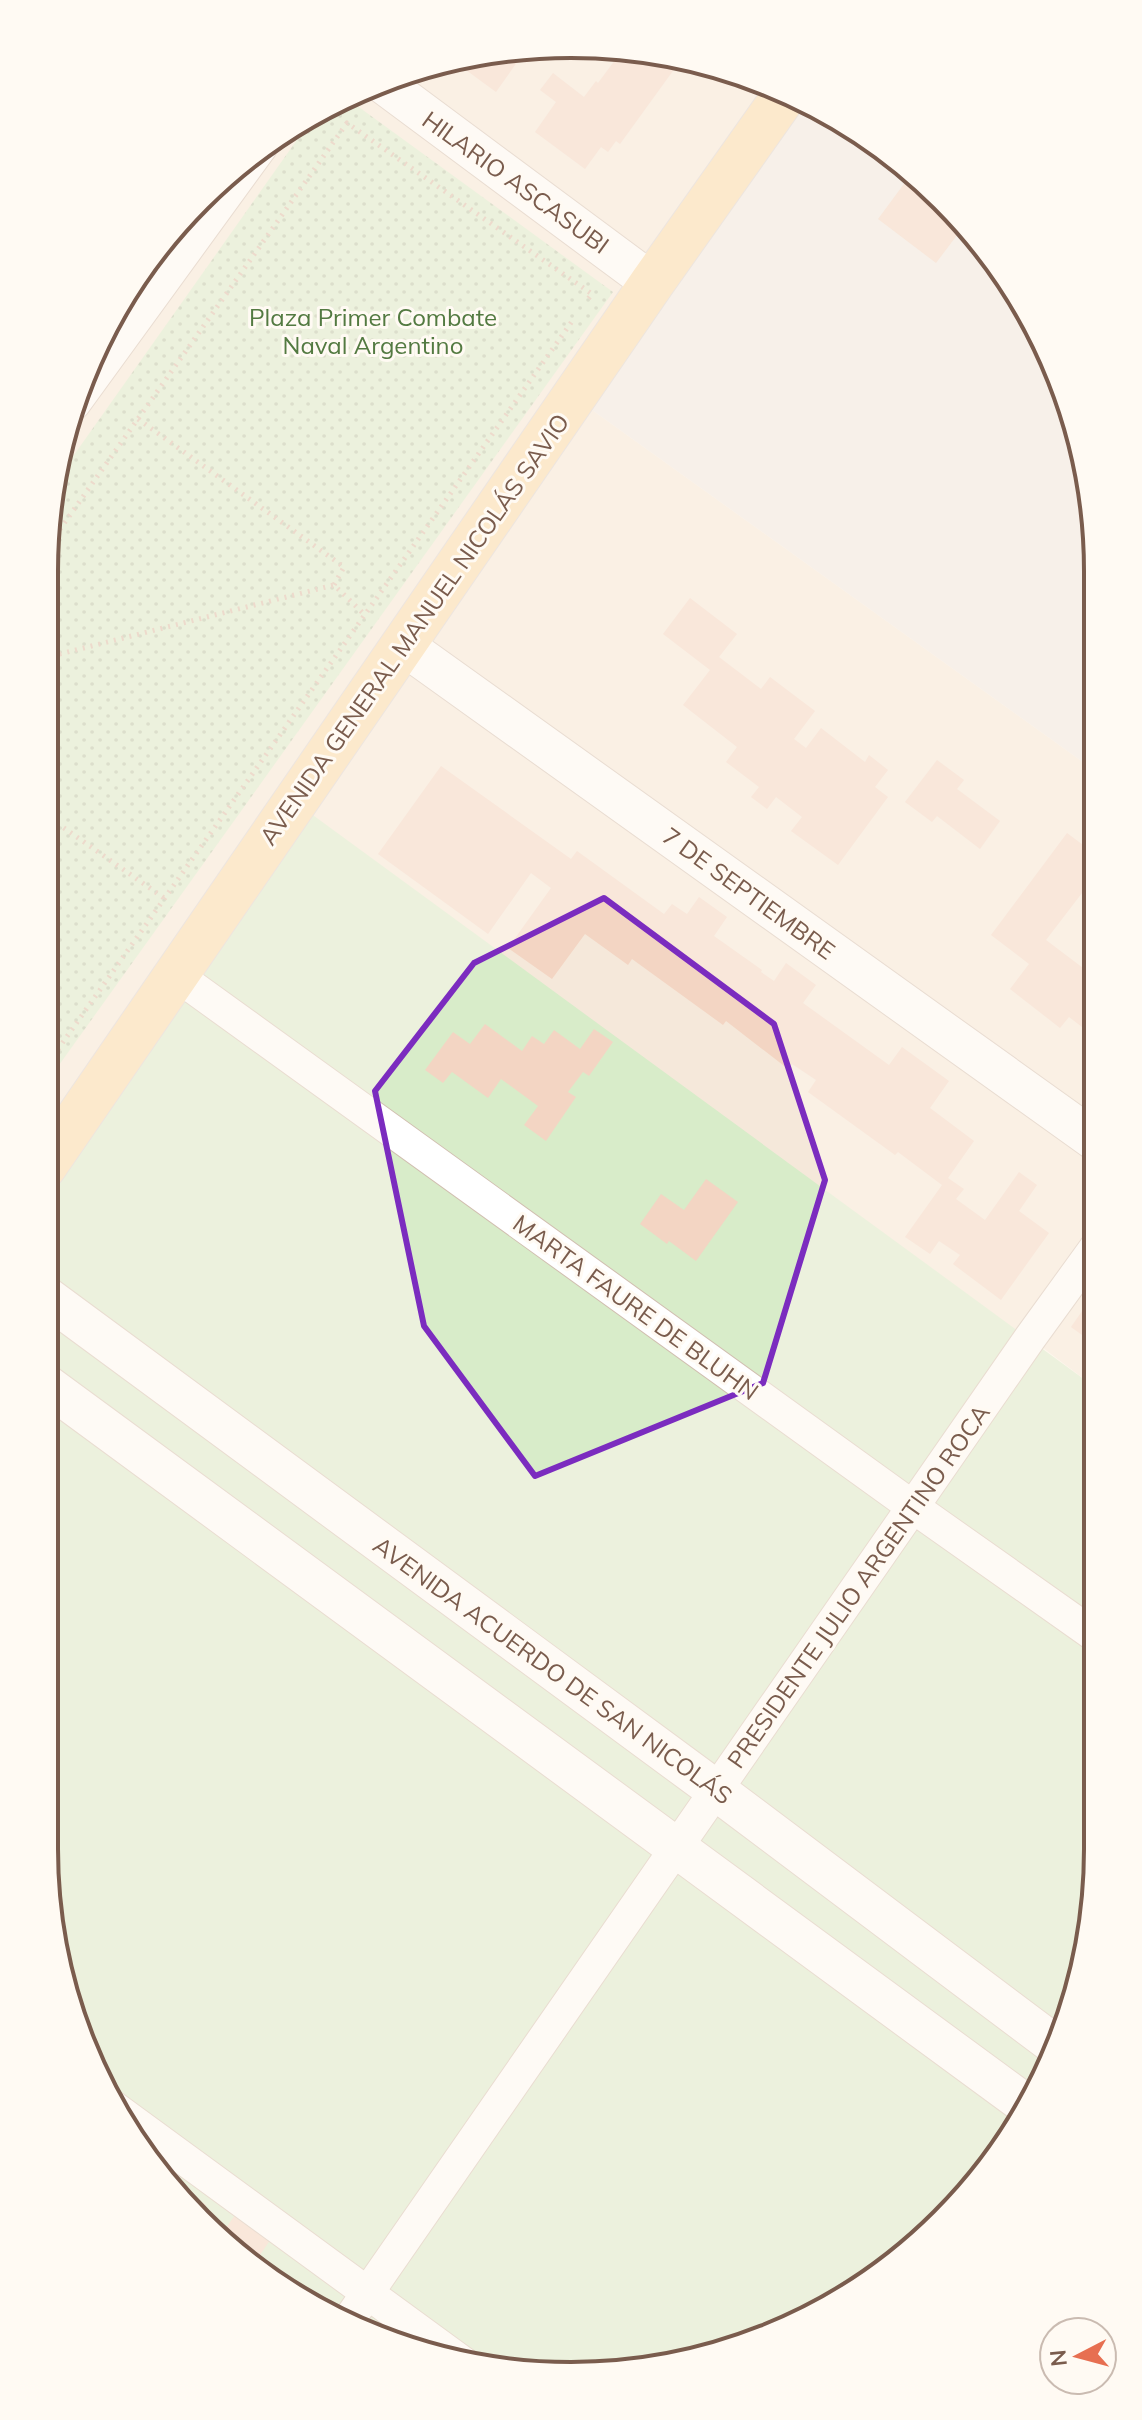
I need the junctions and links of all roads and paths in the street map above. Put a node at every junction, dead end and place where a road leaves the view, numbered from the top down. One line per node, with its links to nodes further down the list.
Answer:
1 (392, 90): 4 (street, HILARIO ASCASUBI)
2 (779, 103): 4 (main road, AVENIDA GENERAL MANUEL NICOLÁS SAVIO)
3 (230, 188): 7 (street)
4 (652, 283): 12 (main road, AVENIDA GENERAL MANUEL NICOLÁS SAVIO)
5 (583, 307): 8 (path)
6 (574, 320): 11 (path)
7 (111, 343)
8 (138, 419): 9 (path); 10 (path)
9 (60, 530)
10 (334, 585): 11 (path); 13 (path)
11 (365, 615): 12 (path); 15 (path)
12 (403, 645): 16 (main road, AVENIDA GENERAL MANUEL NICOLÁS SAVIO); 18 (street, 7 DE SEPTIEMBRE)
13 (58, 654)
14 (58, 824): 15 (path)
15 (164, 899): 17 (path)
16 (176, 975): 19 (main road, AVENIDA GENERAL MANUEL NICOLÁS SAVIO); 23 (street, MARTA FAURE DE BLUHN)
17 (58, 1049)
18 (1084, 1132)
19 (58, 1147)
20 (1084, 1264): 23 (street, PRESIDENTE JULIO ARGENTINO ROCA)
21 (58, 1305): 25 (street, AVENIDA ACUERDO DE SAN NICOLÁS)
22 (58, 1393): 26 (street)
23 (913, 1507): 24 (street, MARTA FAURE DE BLUHN); 25 (street, PRESIDENTE JULIO ARGENTINO ROCA)
24 (1084, 1628)
25 (717, 1791): 26 (street, PRESIDENTE JULIO ARGENTINO ROCA); 27 (street, AVENIDA ACUERDO DE SAN NICOLÁS)
26 (677, 1847): 28 (street); 30 (street, PRESIDENTE JULIO ARGENTINO ROCA)
27 (1047, 2039)
28 (1019, 2099)
29 (139, 2126): 30 (street)
30 (368, 2293): 31 (street, PRESIDENTE JULIO ARGENTINO ROCA); 32 (street)
31 (354, 2313)
32 (439, 2345)

